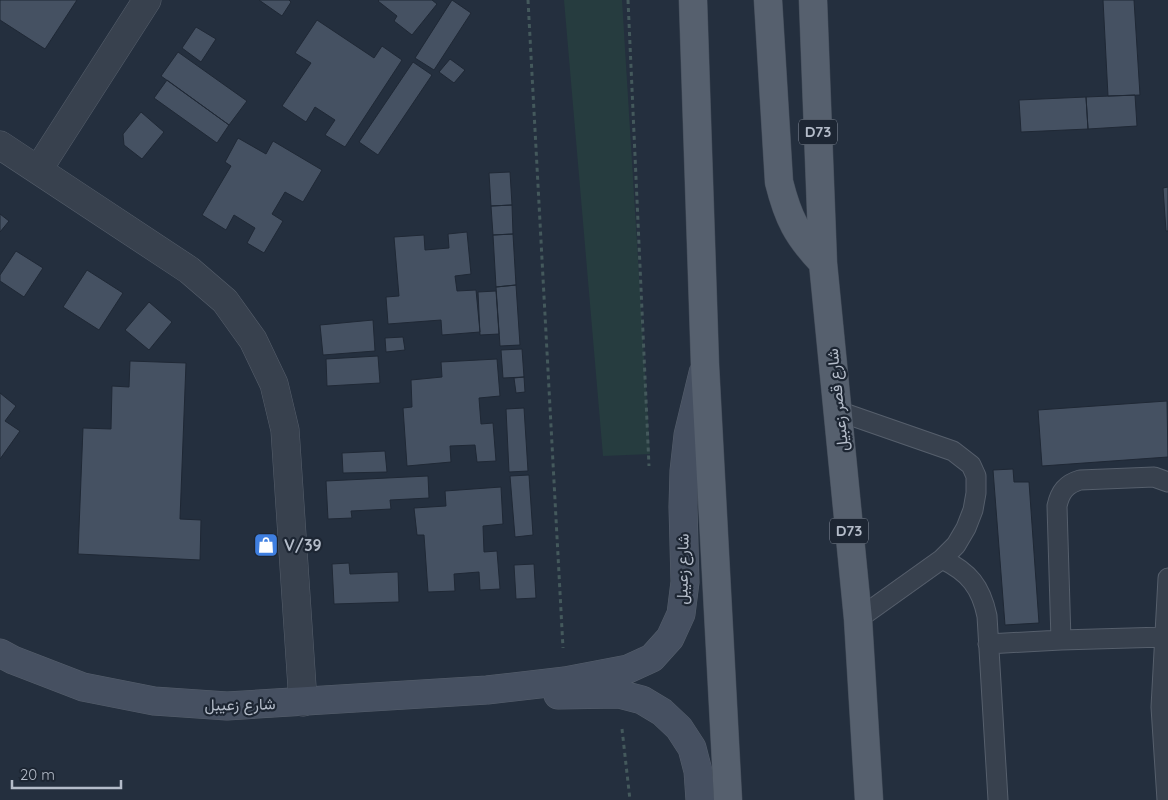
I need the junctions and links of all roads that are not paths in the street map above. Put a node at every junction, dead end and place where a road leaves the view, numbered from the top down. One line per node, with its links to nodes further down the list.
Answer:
1 (147, 0): 6 (street)
2 (693, 0): 8 (main road)
3 (768, 0): 7 (main road)
4 (813, 0): 7 (main road, شارع قصر زعبيل / D73)
5 (0, 145): 6 (street)
6 (38, 170): 19 (street)
7 (823, 263): 9 (main road, شارع قصر زعبيل / D73)
8 (705, 364): 18 (main road, شارع زعيبل); 21 (main road)
9 (838, 411): 11 (lane); 13 (main road, شارع قصر زعبيل / D73)
10 (1168, 482): 15 (lane)
11 (942, 560): 13 (lane); 16 (lane)
12 (1168, 578): 14 (lane)
13 (858, 619): 22 (main road, شارع قصر زعبيل / D73)
14 (1164, 637): 15 (lane); 24 (lane)
15 (1061, 640): 16 (lane)
16 (988, 644): 23 (lane)
17 (0, 653): 19 (main road, شارع زعيبل)
18 (487, 690): 19 (main road, شارع زعيبل); 20 (main road, شارع زعيبل)
19 (303, 702)
20 (700, 800)
21 (728, 800)
22 (869, 800)
23 (998, 800)
24 (1168, 800)

